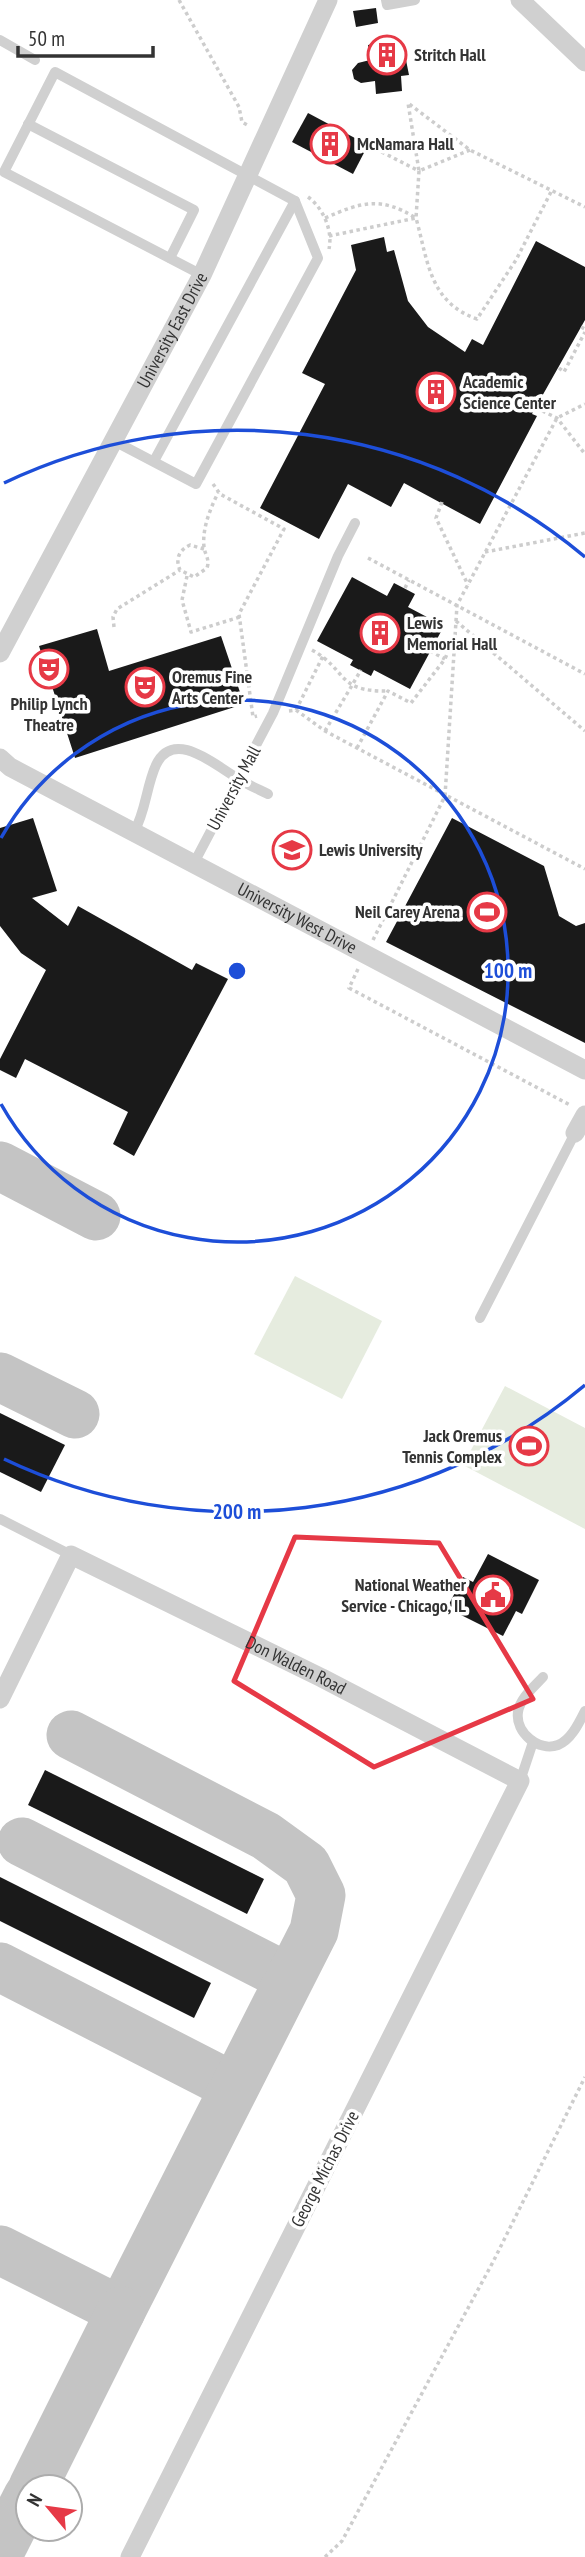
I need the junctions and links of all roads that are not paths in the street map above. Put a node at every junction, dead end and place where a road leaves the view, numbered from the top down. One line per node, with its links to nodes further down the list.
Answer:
1 (328, 0): 9 (street, University East Drive)
2 (386, 0): 3 (lane)
3 (415, 0)
4 (520, 0): 7 (street)
5 (0, 40): 6 (lane)
6 (35, 60)
7 (585, 62)
8 (28, 124): 9 (lane); 11 (lane); 11 (lane)
9 (250, 176): 10 (lane); 12 (street, University East Drive)
10 (295, 201): 14 (lane); 14 (lane)
11 (170, 258): 12 (lane)
12 (202, 275): 13 (street, University East Drive)
13 (114, 440): 14 (lane); 16 (street, University East Drive)
14 (154, 461)
15 (355, 523): 18 (lane, University Mall)
16 (0, 653)
17 (5, 762): 20 (street, University West Drive)
18 (238, 779): 19 (lane); 20 (lane); 21 (lane, University Mall)
19 (268, 794)
20 (134, 832): 21 (street, University West Drive)
21 (194, 863): 22 (street, University West Drive)
22 (585, 1070)
23 (579, 1111): 24 (street)
24 (575, 1133): 25 (lane)
25 (480, 1318)
26 (0, 1519): 27 (lane)
27 (71, 1555): 29 (street); 32 (street, Don Walden Road)
28 (543, 1677): 31 (lane)
29 (0, 1699)
30 (585, 1711): 31 (lane)
31 (533, 1742): 32 (lane)
32 (520, 1781): 33 (street, George Michas Drive)
33 (130, 2557)

